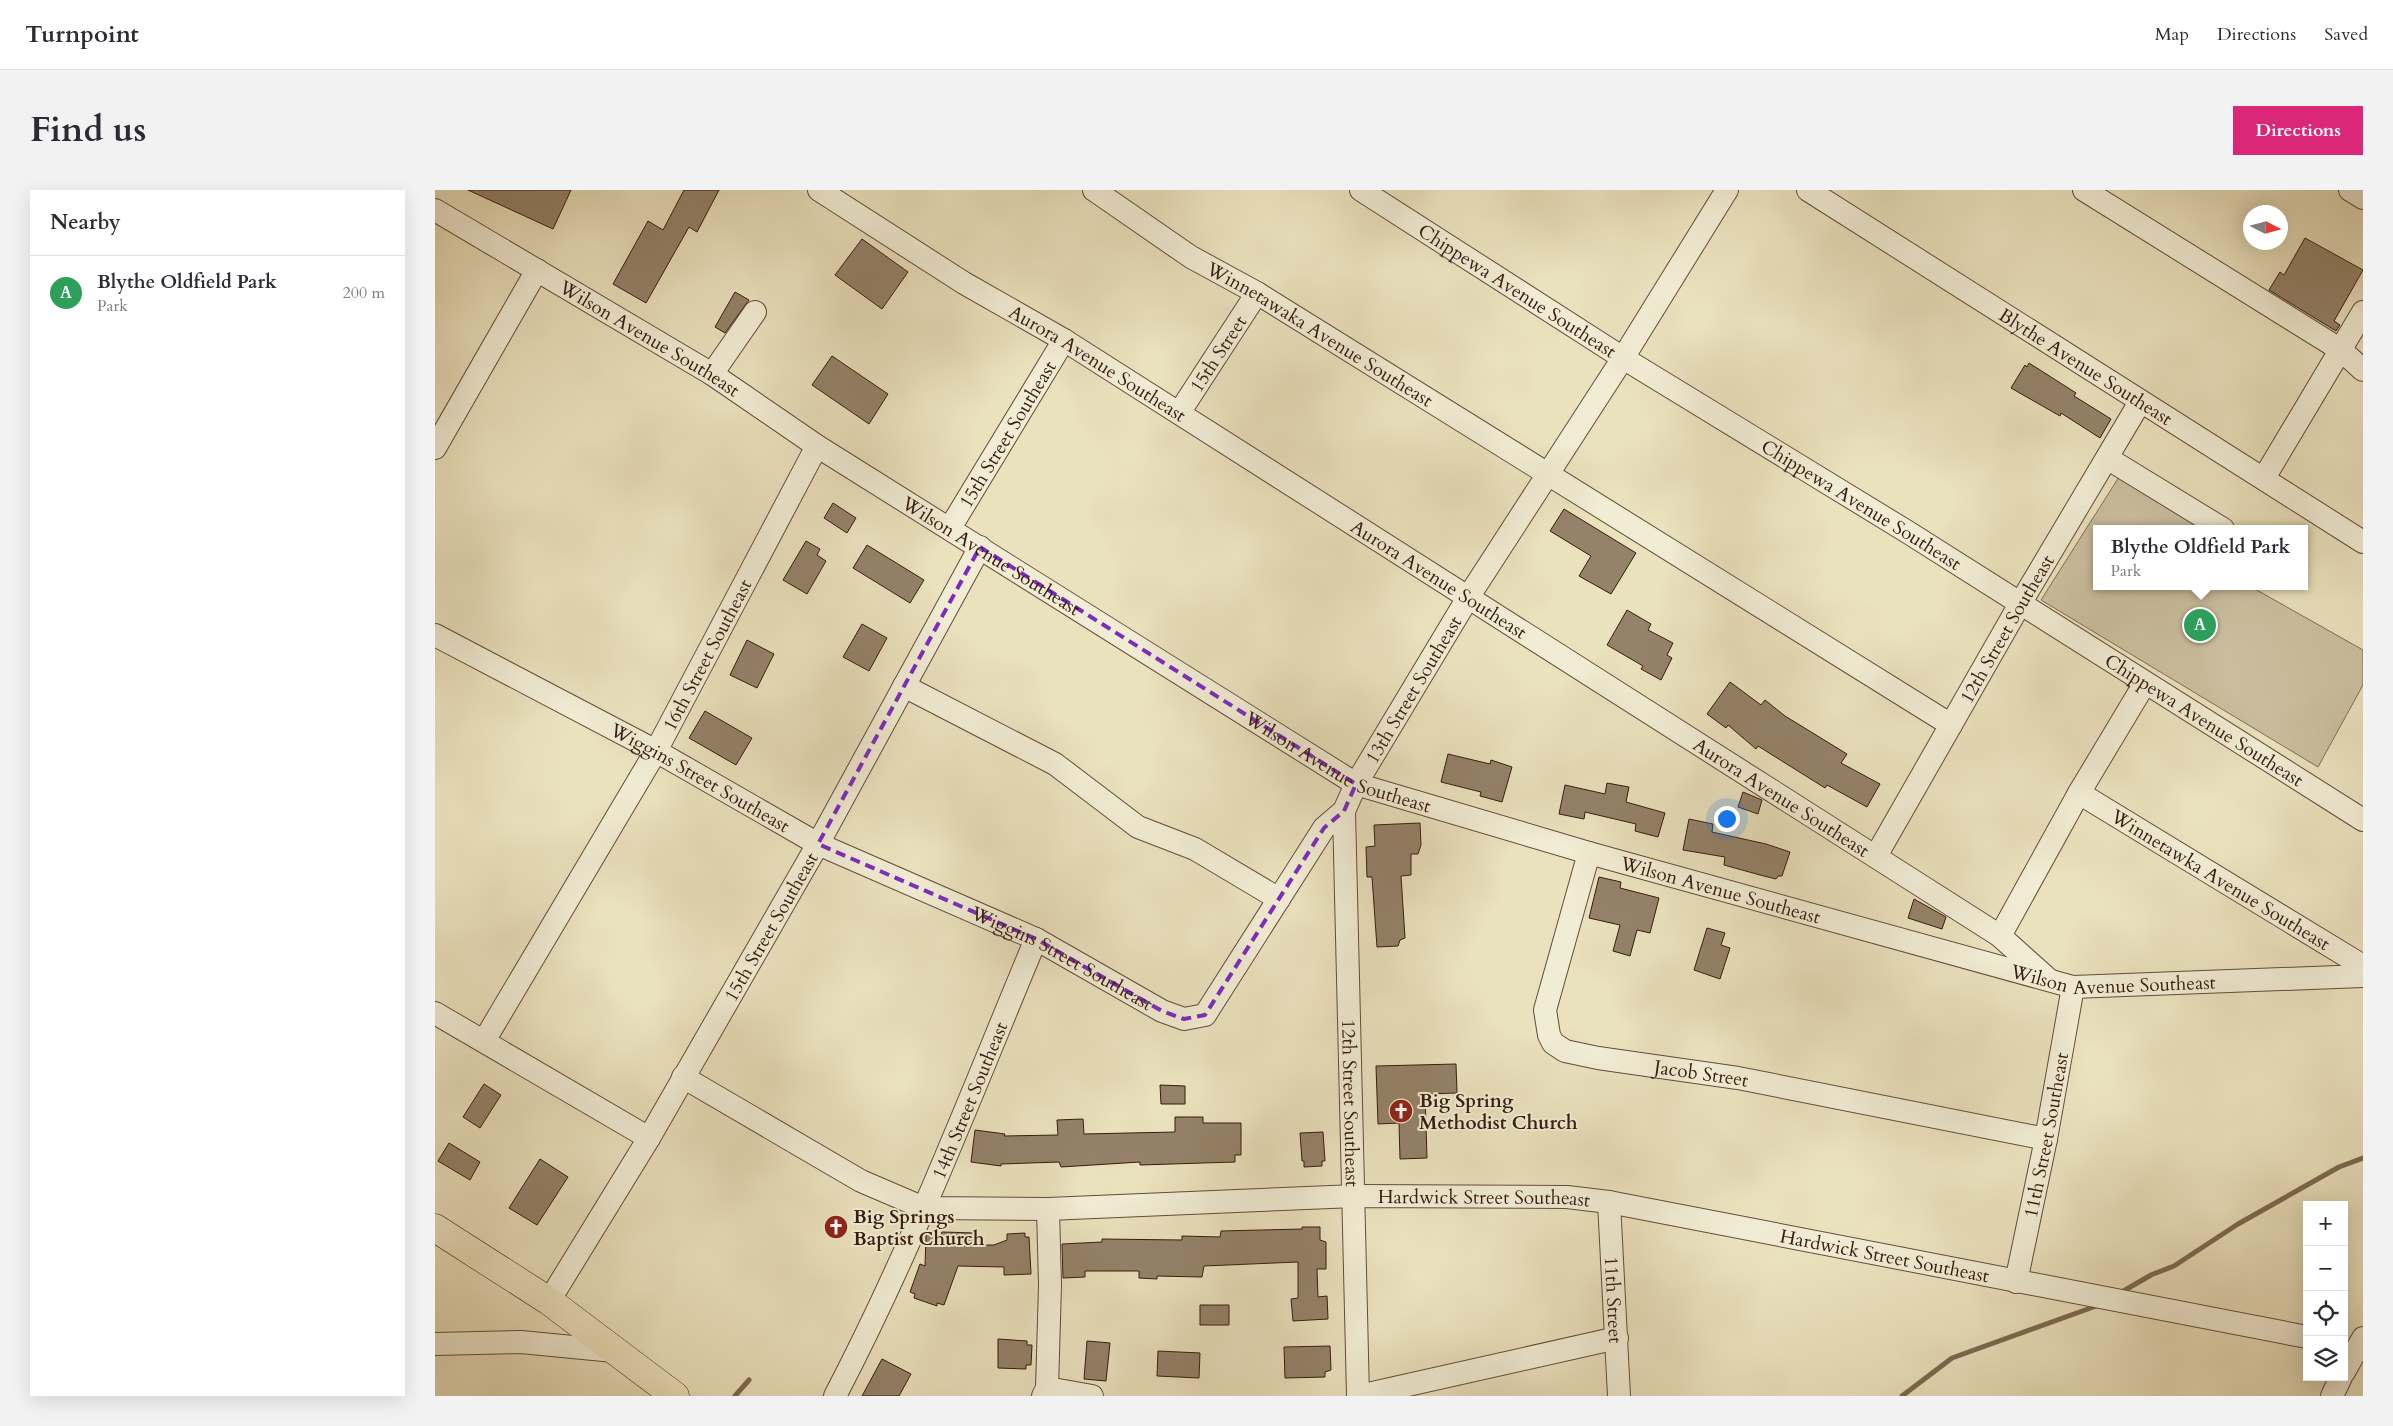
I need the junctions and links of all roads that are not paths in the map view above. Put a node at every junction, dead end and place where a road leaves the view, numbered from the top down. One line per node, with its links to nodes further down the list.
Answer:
1 (819, 190): 14 (street, Aurora Avenue Southeast)
2 (1094, 190): 11 (street, Winnetawaka Avenue Southeast)
3 (1361, 190): 16 (street, Chippewa Avenue Southeast)
4 (1727, 190): 16 (street, 13th Street Southeast)
5 (1808, 190): 19 (street, Blythe Avenue Southeast)
6 (2085, 190): 15 (street)
7 (2350, 190): 8 (street)
8 (2363, 198)
9 (435, 210): 10 (street, Wilson Avenue Southeast)
10 (537, 270): 18 (street, Wilson Avenue Southeast); 22 (street)
11 (1257, 293): 20 (street, 15th Street); 24 (street, Winnetawaka Avenue Southeast)
12 (755, 312): 18 (street)
13 (2363, 312): 15 (street)
14 (1064, 340): 20 (street, Aurora Avenue Southeast); 27 (street, 15th Street Southeast)
15 (2341, 350): 17 (street); 25 (street)
16 (1623, 358): 24 (street, 13th Street Southeast); 31 (street, Chippewa Avenue Southeast)
17 (2363, 370)
18 (712, 374): 21 (street, Wilson Avenue Southeast)
19 (2141, 402): 23 (street, 12th Street Southeast); 25 (street, Blythe Avenue Southeast)
20 (1179, 413): 30 (street, Aurora Avenue Southeast)
21 (817, 446): 27 (street, Wilson Avenue Southeast); 36 (street, 16th Street Southeast)
22 (435, 448)
23 (2107, 458): 26 (street); 31 (street, 12th Street Southeast)
24 (1547, 476): 30 (street, 13th Street Southeast); 35 (street, Winnetawaka Avenue Southeast)
25 (2264, 478): 28 (street, Blythe Avenue Southeast)
26 (2216, 525)
27 (950, 528): 29 (street, Wilson Avenue Southeast)
28 (2363, 542)
29 (980, 547): 34 (street, 15th Street Southeast); 37 (street, Wilson Avenue Southeast)
30 (1469, 596): 37 (street, 13th Street Southeast); 43 (street, Aurora Avenue Southeast)
31 (2020, 604): 33 (street, Chippewa Avenue Southeast); 35 (street, 12th Street Southeast)
32 (435, 635): 36 (street, Wiggins Street Southeast)
33 (2145, 683): 38 (street); 40 (street, Chippewa Avenue Southeast)
34 (904, 686): 41 (street, 15th Street Southeast); 44 (street)
35 (1951, 726): 43 (street, 12th Street Southeast)
36 (656, 751): 41 (street, Wiggins Street Southeast); 53 (street, 16th Street Southeast)
37 (1356, 784): 39 (street, 13th Street Southeast); 42 (street, Wilson Avenue Southeast)
38 (2079, 793): 45 (street); 47 (street, Winnetawka Avenue Southeast)
39 (1344, 812): 44 (street, 13th Street Southeast); 57 (street, 12th Street Southeast)
40 (2363, 820)
41 (818, 844): 46 (street, Wiggins Street Southeast); 54 (street, 15th Street Southeast)
42 (1589, 853): 49 (street, Wilson Avenue Southeast); 56 (street, Jacob Street)
43 (1876, 856): 45 (street, Aurora Avenue Southeast)
44 (1279, 899): 52 (street, 13th Street Southeast)
45 (2000, 936): 49 (street, Aurora Avenue Southeast)
46 (1036, 939): 52 (street, Wiggins Street Southeast); 59 (street, 14th Street Southeast)
47 (2363, 966)
48 (2363, 976): 50 (street, Wilson Avenue Southeast)
49 (2050, 981): 50 (street, Wilson Avenue Southeast)
50 (2073, 987): 56 (street, 11th Street Southeast)
51 (435, 1013): 53 (street)
52 (1184, 1019)
53 (485, 1041): 55 (street)
54 (683, 1077): 55 (street, 15th Street Southeast); 59 (street, Hardwick Street Southeast)
55 (649, 1138): 63 (street, 15th Street Southeast)
56 (2046, 1139): 62 (street, 11th Street Southeast)
57 (1355, 1196): 58 (street, Hardwick Street Southeast); 60 (street, Hardwick Street Southeast); 75 (street, 12th Street Southeast)
58 (1609, 1202): 62 (street, Hardwick Street Southeast); 65 (street, 11th Street)
59 (923, 1208): 60 (street, Hardwick Street Southeast); 73 (street, 14th Street Southeast)
60 (1048, 1209): 71 (street)
61 (435, 1228): 63 (main road)
62 (2016, 1282): 64 (street, Hardwick Street Southeast)
63 (549, 1301): 68 (main road)
64 (2303, 1336)
65 (1617, 1338): 75 (street); 76 (street, 11th Street)
66 (2355, 1343): 69 (street)
67 (435, 1344): 68 (street)
68 (614, 1351): 72 (main road)
69 (2348, 1361)
70 (2339, 1381): 77 (street)
71 (1045, 1392): 74 (street)
72 (675, 1396)
73 (835, 1396)
74 (1092, 1396)
75 (1359, 1396)
76 (1619, 1396)
77 (2332, 1396)

